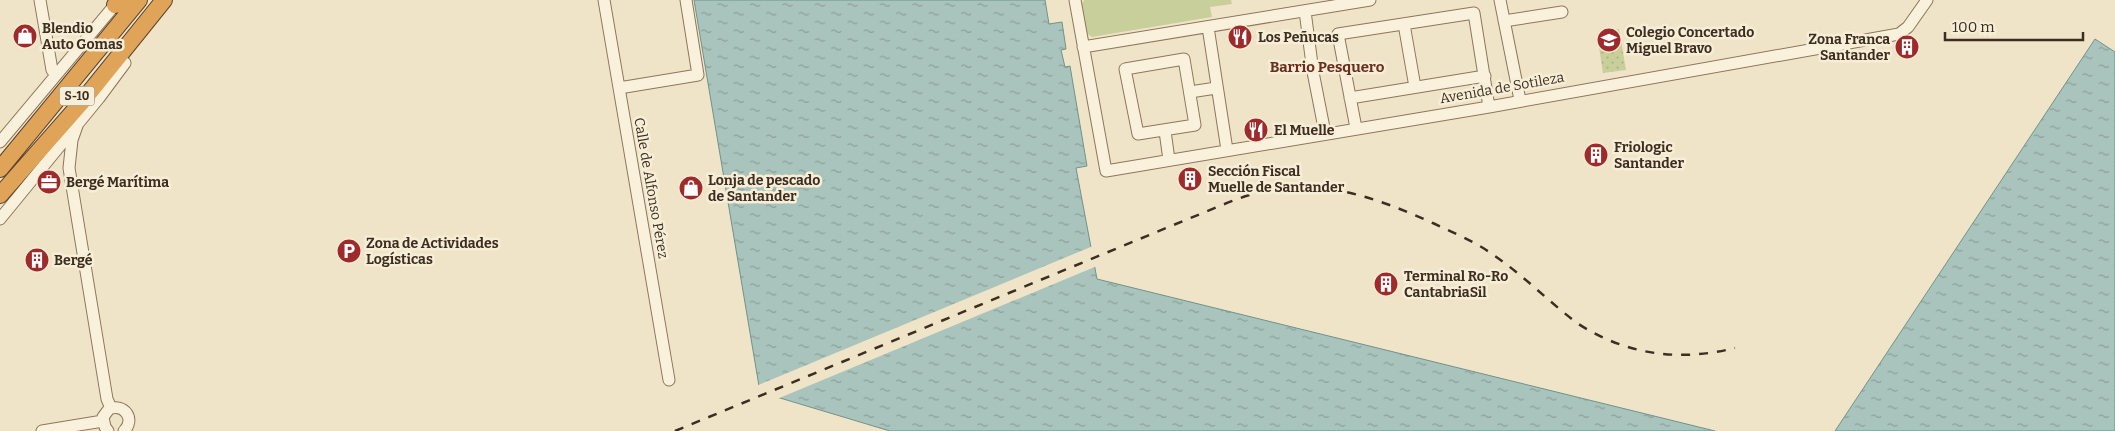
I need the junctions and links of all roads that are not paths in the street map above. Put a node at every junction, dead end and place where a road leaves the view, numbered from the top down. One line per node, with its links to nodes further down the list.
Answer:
1 (40, 0): 20 (street)
2 (139, 0): 39 (highway, S-10)
3 (155, 0): 40 (highway, S-10)
4 (164, 0): 40 (highway)
5 (174, 0): 19 (highway)
6 (604, 0): 23 (street, Calle de Alfonso Pérez)
7 (686, 0): 23 (street)
8 (1075, 0): 18 (street)
9 (1370, 0): 13 (street)
10 (1500, 0): 15 (street)
11 (1927, 0): 27 (street, Avenida de Sotileza)
12 (124, 1): 20 (street); 37 (highway)
13 (1305, 11): 17 (street); 32 (street)
14 (1562, 12): 15 (street)
15 (1504, 22): 27 (street)
16 (1404, 24): 21 (street); 22 (street); 26 (street)
17 (1208, 27): 18 (street); 24 (street)
18 (1083, 47): 36 (street, Avenida de Sotileza)
19 (125, 63): 29 (street)
20 (56, 75): 33 (street)
21 (1485, 76): 22 (street); 28 (street)
22 (1416, 87): 26 (street)
23 (619, 88): 42 (street, Calle de Alfonso Pérez)
24 (1216, 88): 25 (street); 34 (street)
25 (1190, 92): 31 (street); 31 (street)
26 (1350, 98): 30 (street)
27 (1520, 100): 28 (street, Avenida de Sotileza)
28 (1489, 107): 30 (street, Avenida de Sotileza)
29 (78, 123): 35 (street); 38 (street)
30 (1356, 128): 32 (street, Avenida de Sotileza)
31 (1165, 130): 36 (street)
32 (1325, 133): 34 (street, Avenida de Sotileza)
33 (0, 142)
34 (1227, 150): 36 (street, Avenida de Sotileza)
35 (50, 157): 38 (street); 41 (street)
36 (1170, 160)
37 (0, 162)
38 (69, 168): 43 (street)
39 (0, 169)
40 (0, 194)
41 (0, 219)
42 (669, 380)
43 (111, 408): 44 (street); 46 (street)
44 (105, 426): 45 (street)
45 (42, 431)
46 (124, 431)

